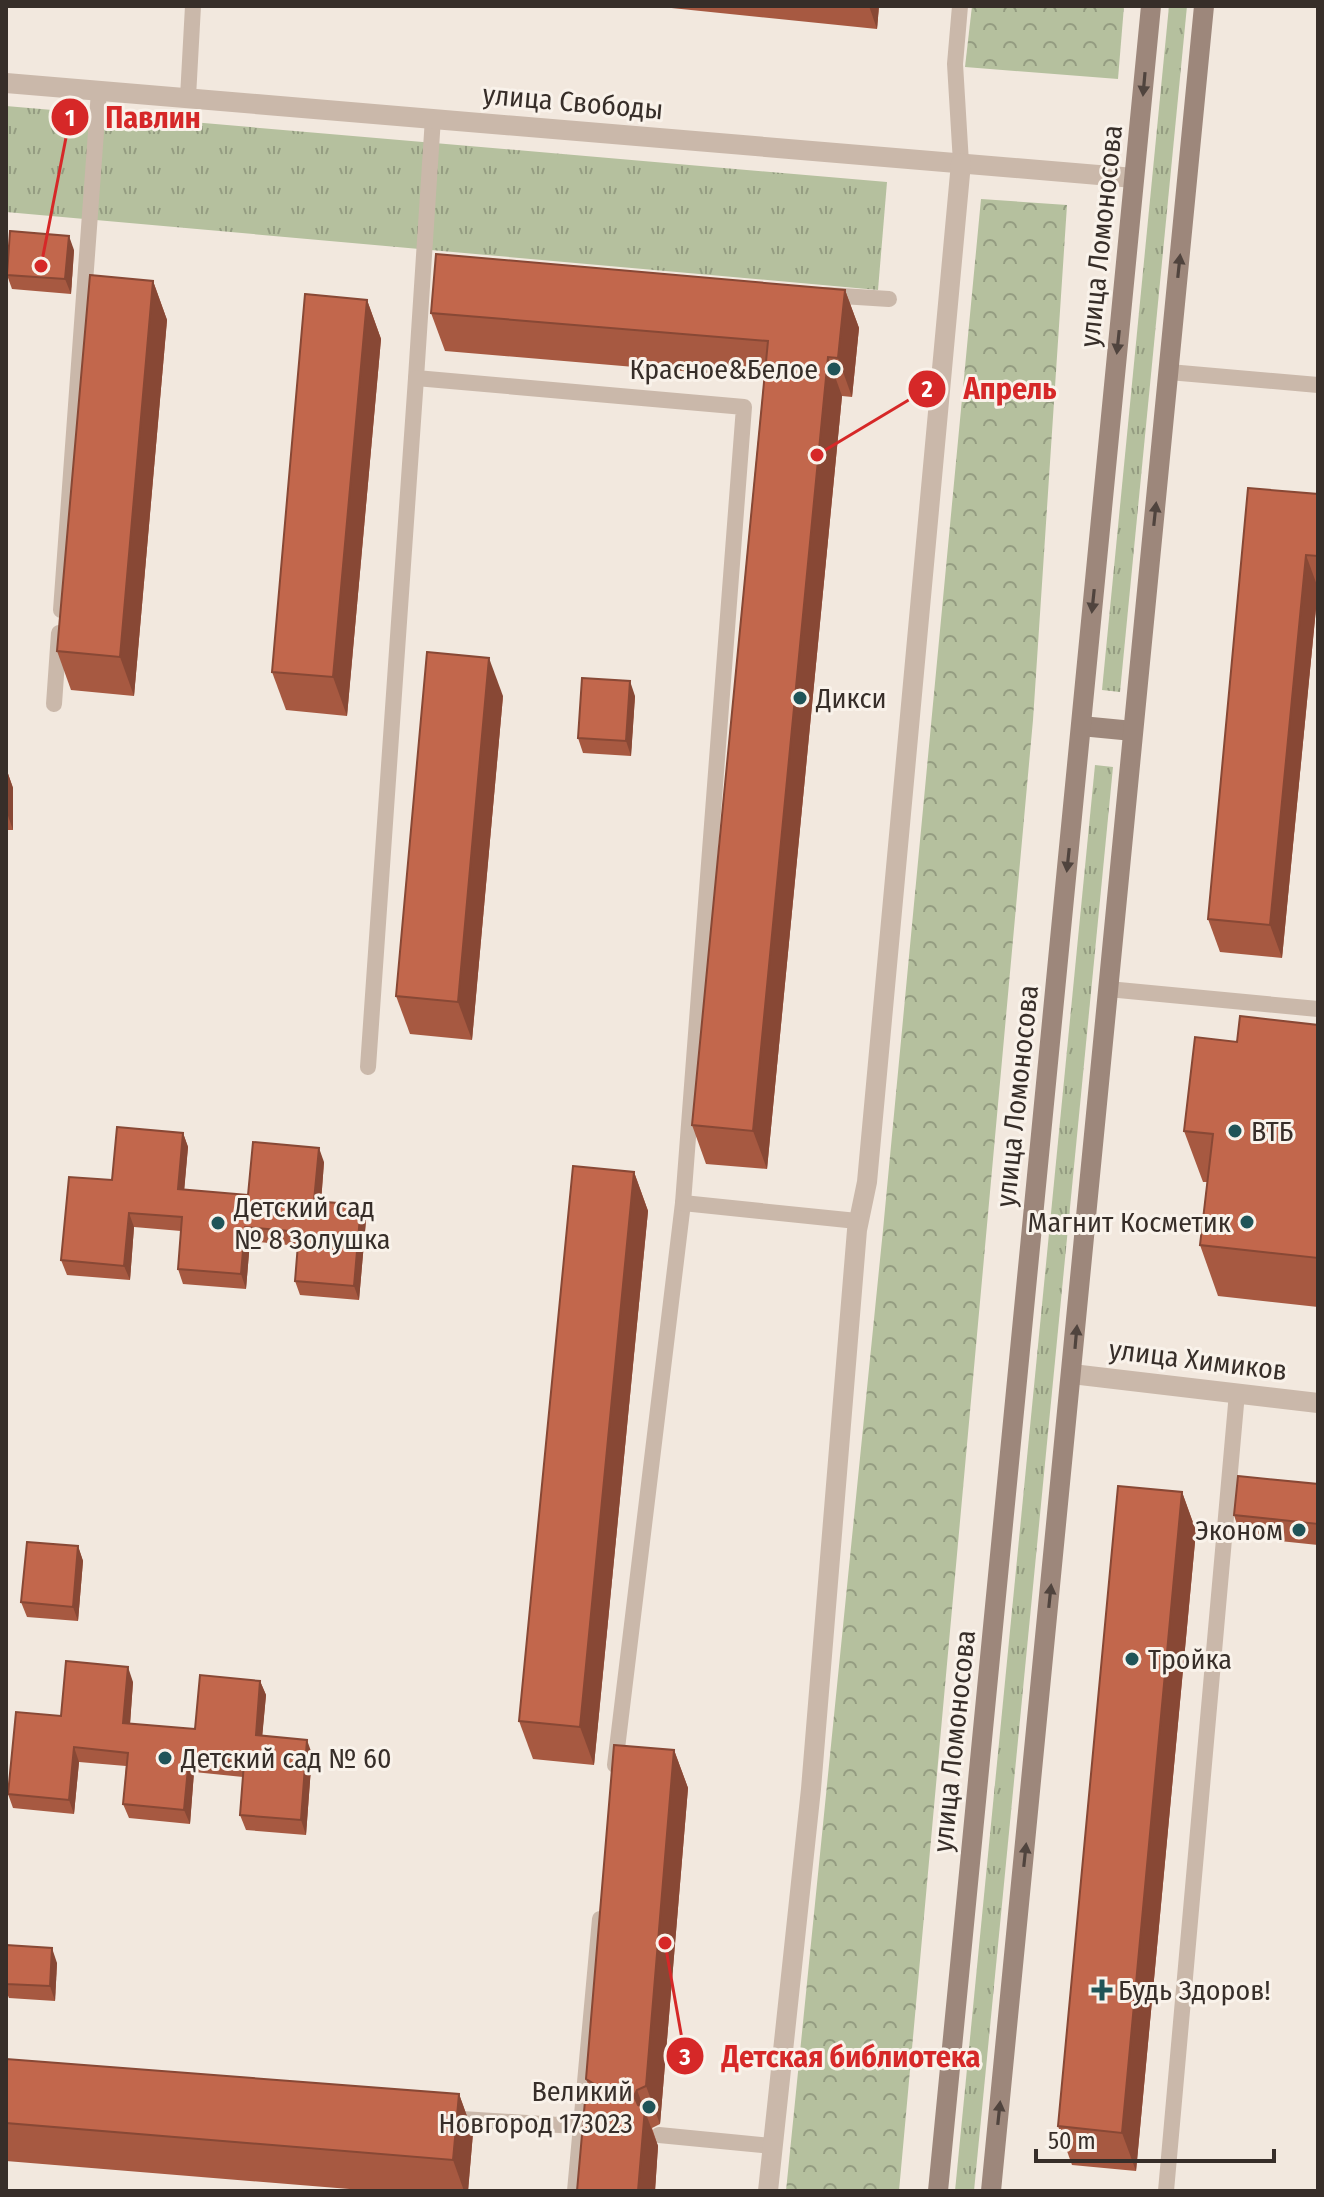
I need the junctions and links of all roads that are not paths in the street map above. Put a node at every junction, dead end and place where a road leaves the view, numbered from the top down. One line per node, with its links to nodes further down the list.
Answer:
1 (193, 6): 7 (lane)
2 (960, 6): 9 (lane)
3 (1151, 6): 10 (main road, улица Ломоносова, one-way to 10)
4 (1204, 6): 13 (main road, one-way to 4)
5 (6, 83): 6 (street, улица Свободы)
6 (99, 91): 7 (street, улица Свободы); 16 (lane)
7 (188, 97): 8 (street, улица Свободы)
8 (433, 118): 9 (street, улица Свободы); 14 (lane)
9 (961, 163): 10 (street, улица Свободы); 23 (street)
10 (1134, 178): 17 (main road, улица Ломоносова, one-way to 17)
11 (811, 293): 12 (lane)
12 (889, 299)
13 (1169, 372): 15 (lane); 18 (main road, one-way to 13)
14 (416, 378): 21 (lane); 22 (lane)
15 (1318, 385)
16 (54, 704)
17 (1081, 726): 18 (main road); 36 (main road, улица Ломоносова, one-way to 36)
18 (1133, 731): 19 (main road)
19 (1108, 989): 20 (lane); 24 (main road, one-way to 19)
20 (1318, 1009)
21 (368, 1067)
22 (683, 1203): 23 (lane); 27 (lane)
23 (857, 1221): 33 (street)
24 (1072, 1374): 25 (street, улица Химиков); 37 (main road, one-way to 24)
25 (1237, 1393): 26 (street, улица Химиков); 38 (lane)
26 (1318, 1403)
27 (614, 1780)
28 (601, 1906): 30 (lane)
29 (435, 2117): 30 (lane)
30 (580, 2126): 31 (lane); 34 (lane)
31 (599, 2128)
32 (659, 2135): 33 (lane)
33 (772, 2146): 35 (street)
34 (575, 2191)
35 (768, 2191)
36 (938, 2191)
37 (991, 2191)
38 (1166, 2191)

